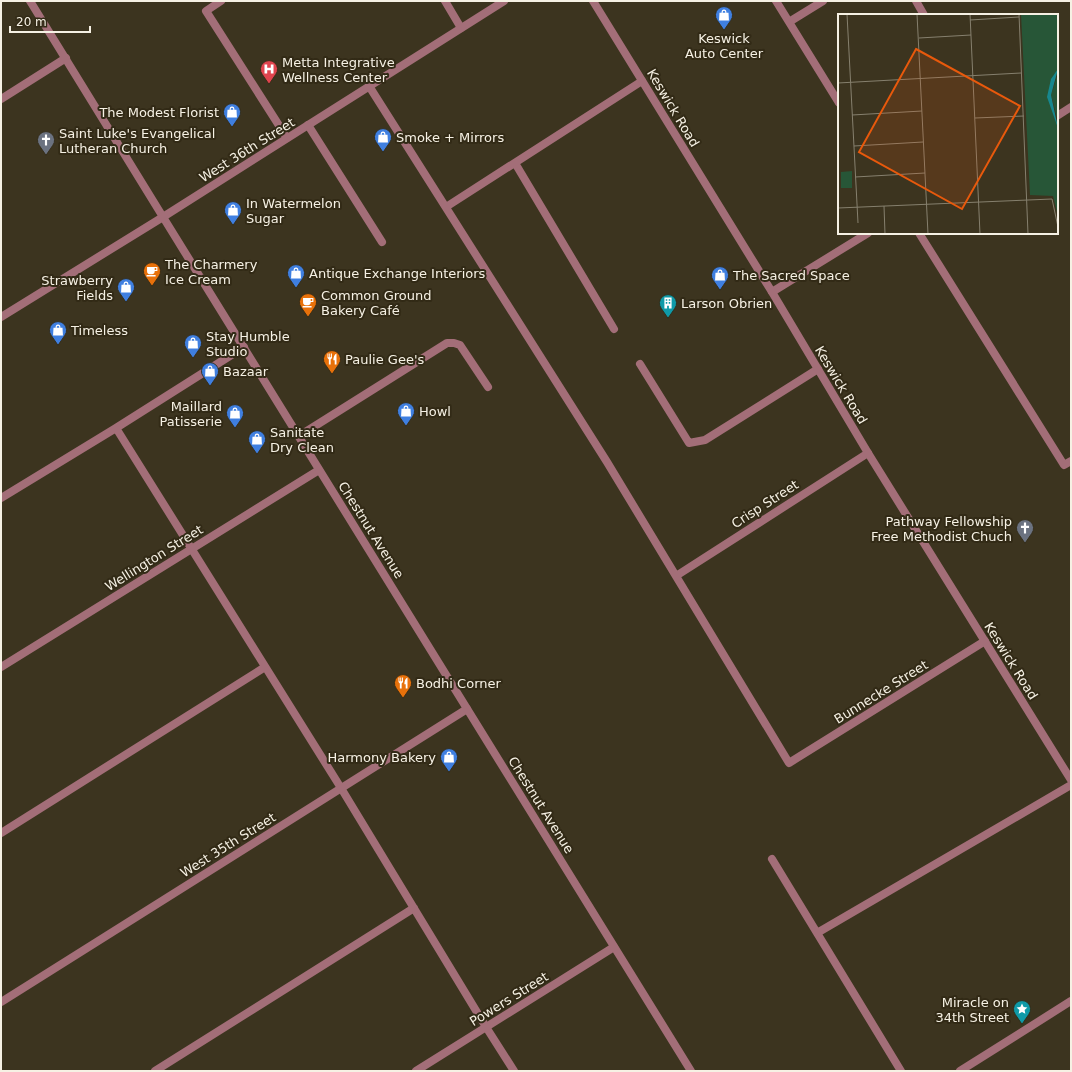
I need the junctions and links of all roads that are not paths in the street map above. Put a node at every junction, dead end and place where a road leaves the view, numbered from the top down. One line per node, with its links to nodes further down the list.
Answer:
1 (30, 1): 12 (street, Chestnut Avenue)
2 (221, 1): 20 (street)
3 (444, 1): 11 (street)
4 (504, 1): 11 (street, West 36th Street)
5 (593, 1): 13 (street, Keswick Road)
6 (776, 1): 10 (street)
7 (823, 1): 10 (street)
8 (916, 1): 9 (street)
9 (923, 14)
10 (789, 22): 16 (street)
11 (461, 28): 14 (street, West 36th Street)
12 (66, 58): 15 (street); 23 (street, Chestnut Avenue)
13 (642, 81): 21 (street); 27 (street, Keswick Road)
14 (369, 86): 19 (street, West 36th Street); 22 (street)
15 (1, 99)
16 (838, 101)
17 (1071, 107): 18 (street)
18 (1058, 115)
19 (308, 125): 20 (street, West 36th Street); 26 (street)
20 (287, 138): 23 (street, West 36th Street)
21 (515, 163): 22 (street); 29 (street)
22 (446, 207): 41 (street)
23 (163, 217): 28 (street, West 36th Street); 30 (street, Chestnut Avenue)
24 (866, 234): 27 (street)
25 (920, 234): 37 (street)
26 (382, 242)
27 (772, 292): 32 (street, Keswick Road)
28 (1, 317)
29 (614, 329)
30 (244, 348): 34 (street); 35 (street, Chestnut Avenue)
31 (640, 364): 32 (street)
32 (818, 369): 36 (street, Keswick Road)
33 (488, 387): 35 (street)
34 (116, 428): 39 (street); 40 (street)
35 (299, 436): 38 (street, Chestnut Avenue)
36 (868, 453): 41 (street, Crisp Street); 42 (street, Keswick Road)
37 (1071, 461)
38 (319, 470): 40 (street, Wellington Street); 45 (street, Chestnut Avenue)
39 (1, 498)
40 (191, 549): 43 (street, Wellington Street); 44 (street)
41 (676, 576): 42 (street, Bunnecke Street)
42 (985, 641): 46 (street, Keswick Road)
43 (1, 667)
44 (265, 667): 48 (street); 49 (street)
45 (467, 709): 48 (street, West 35th Street); 53 (street, Chestnut Avenue)
46 (1071, 780)
47 (1071, 785): 52 (street)
48 (341, 788): 51 (street); 55 (street, West 35th Street)
49 (1, 833)
50 (772, 859): 52 (street)
51 (414, 908): 56 (street); 57 (street)
52 (817, 933): 61 (street)
53 (614, 947): 56 (street, Powers Street); 60 (street, Chestnut Avenue)
54 (1071, 1001): 62 (street)
55 (1, 1002)
56 (486, 1027): 58 (street, Powers Street); 59 (street)
57 (155, 1071)
58 (416, 1071)
59 (514, 1071)
60 (691, 1071)
61 (901, 1071)
62 (960, 1071)

